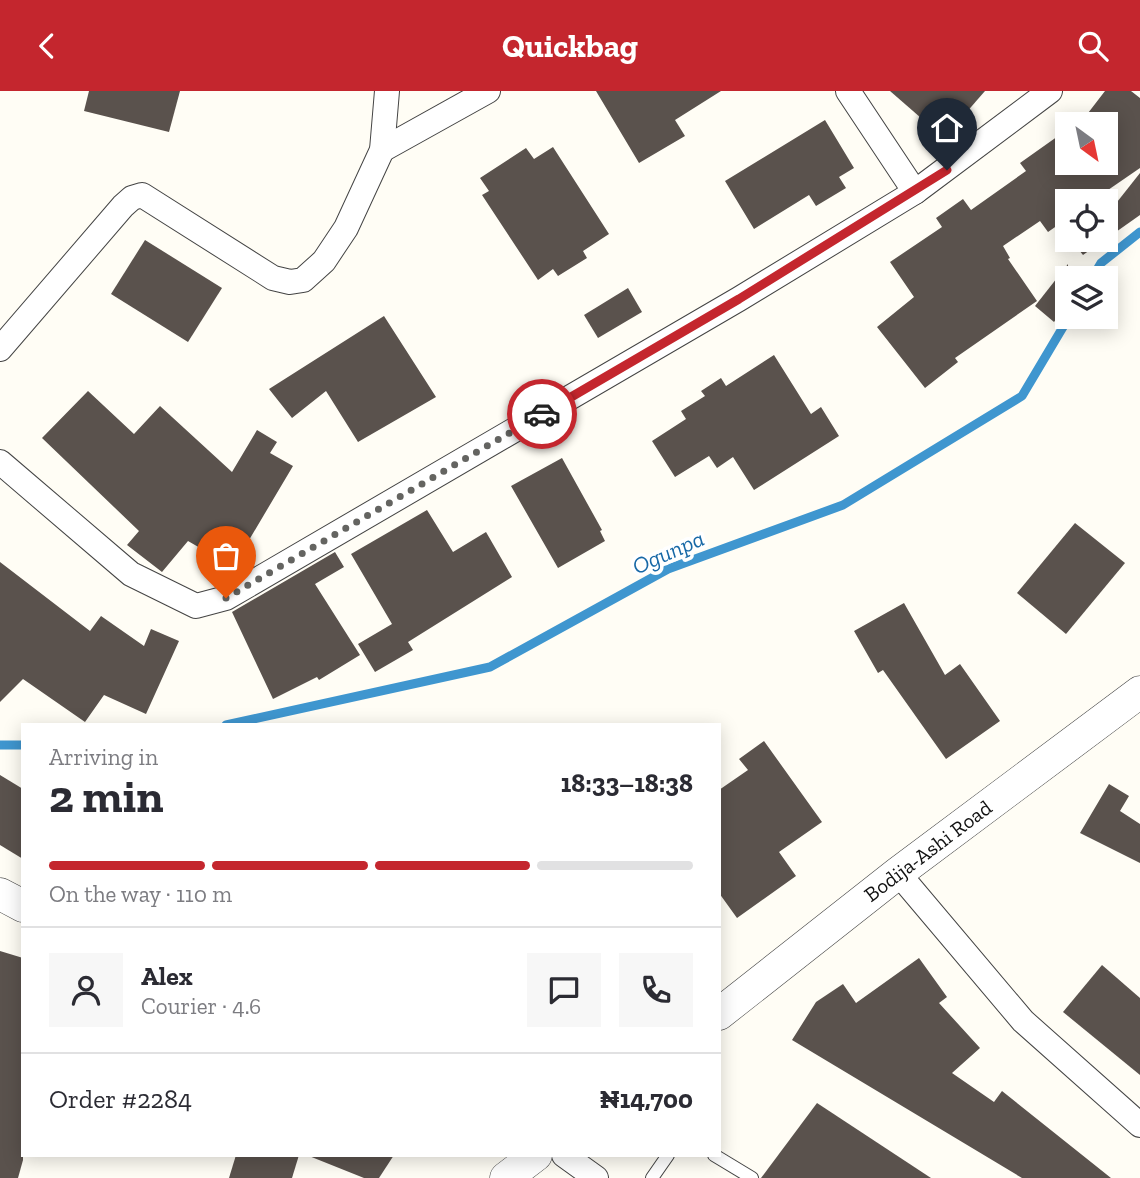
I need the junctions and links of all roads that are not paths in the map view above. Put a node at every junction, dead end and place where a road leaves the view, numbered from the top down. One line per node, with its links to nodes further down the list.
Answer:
1 (387, 91): 5 (street)
2 (488, 91): 5 (street)
3 (848, 91): 6 (street)
4 (1050, 91): 6 (street)
5 (382, 150): 7 (street)
6 (915, 192): 8 (street)
7 (0, 349)
8 (0, 462)
9 (1140, 692): 10 (street, Bodija-Ashi Road)
10 (898, 873): 13 (street, Bodija-Ashi Road); 14 (street)
11 (0, 894): 12 (street)
12 (21, 905)
13 (721, 1012)
14 (1140, 1125)
15 (533, 1157): 19 (street)
16 (567, 1157): 20 (street)
17 (667, 1157): 21 (lane)
18 (718, 1157): 22 (lane)
19 (506, 1178)
20 (596, 1178)
21 (652, 1178)
22 (752, 1178)

